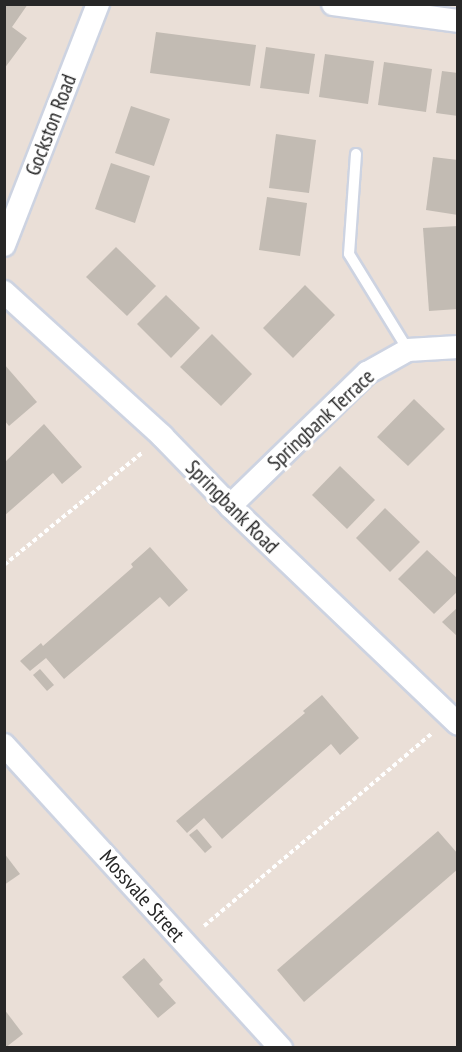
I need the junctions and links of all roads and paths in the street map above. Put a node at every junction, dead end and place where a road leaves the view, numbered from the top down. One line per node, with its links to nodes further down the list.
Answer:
1 (98, 4): 5 (street, Gockston Road)
2 (333, 4): 3 (street)
3 (458, 21)
4 (356, 154): 8 (lane)
5 (4, 245)
6 (4, 292): 9 (street, Springbank Road)
7 (458, 347): 8 (street, Springbank Terrace)
8 (408, 350): 10 (street, Springbank Terrace)
9 (162, 436): 10 (street, Springbank Road); 11 (path)
10 (230, 506): 12 (street, Springbank Road)
11 (4, 565)
12 (454, 720): 14 (path)
13 (4, 745): 14 (street, Mossvale Street)
14 (185, 943): 15 (street, Mossvale Street)
15 (280, 1047)

